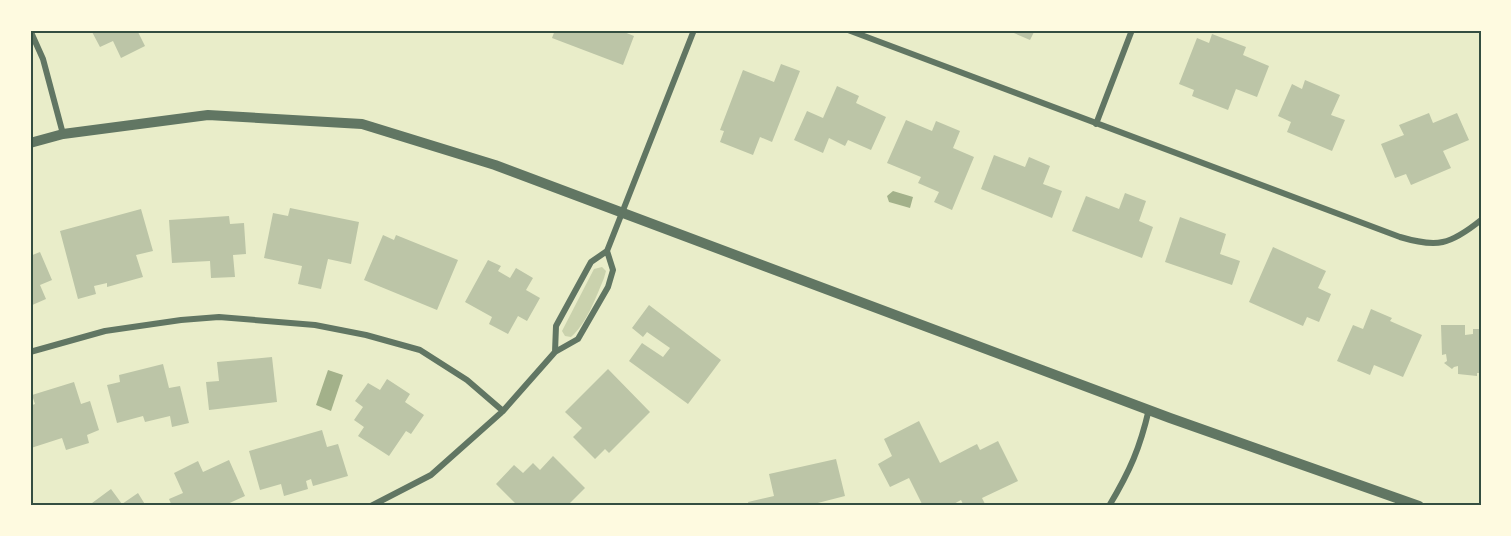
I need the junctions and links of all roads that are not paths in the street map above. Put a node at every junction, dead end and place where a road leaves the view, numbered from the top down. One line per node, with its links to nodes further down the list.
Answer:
1 (30, 30): 6 (street)
2 (694, 30): 8 (street)
3 (848, 30): 5 (street)
4 (1132, 30): 5 (street)
5 (1096, 124): 9 (street)
6 (63, 134): 7 (street); 8 (street)
7 (30, 143)
8 (623, 213): 10 (street); 13 (street)
9 (1481, 220)
10 (607, 251): 12 (street); 12 (street)
11 (30, 352): 14 (street)
12 (555, 352): 14 (street)
13 (1149, 409): 16 (street); 17 (street)
14 (503, 411): 15 (street)
15 (371, 506)
16 (1109, 506)
17 (1419, 506)

